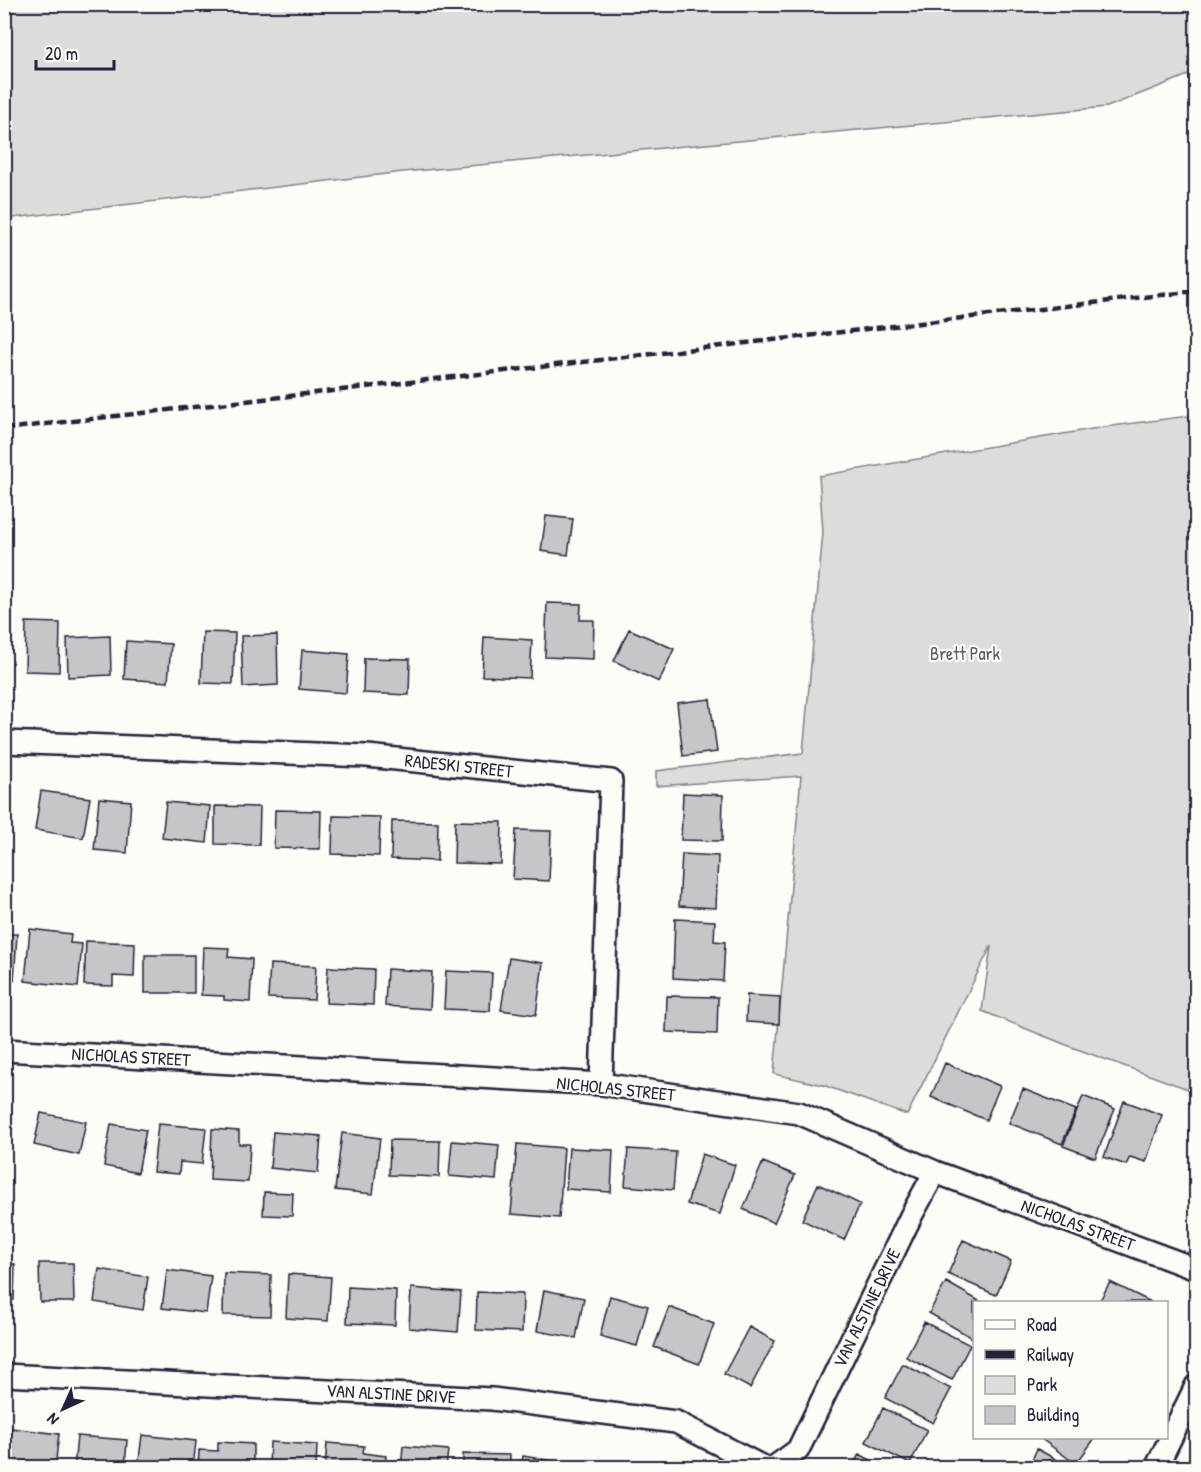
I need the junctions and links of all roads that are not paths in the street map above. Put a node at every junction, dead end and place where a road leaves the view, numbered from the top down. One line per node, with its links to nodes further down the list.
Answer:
1 (4, 742): 3 (street, RADESKI STREET)
2 (4, 1050): 3 (street, NICHOLAS STREET)
3 (601, 1084): 4 (street, NICHOLAS STREET)
4 (935, 1172): 5 (street, NICHOLAS STREET); 9 (street, VAN ALSTINE DRIVE)
5 (1197, 1269)
6 (4, 1375): 8 (street, VAN ALSTINE DRIVE)
7 (1197, 1386): 10 (street)
8 (765, 1467)
9 (773, 1467)
10 (1156, 1467)

